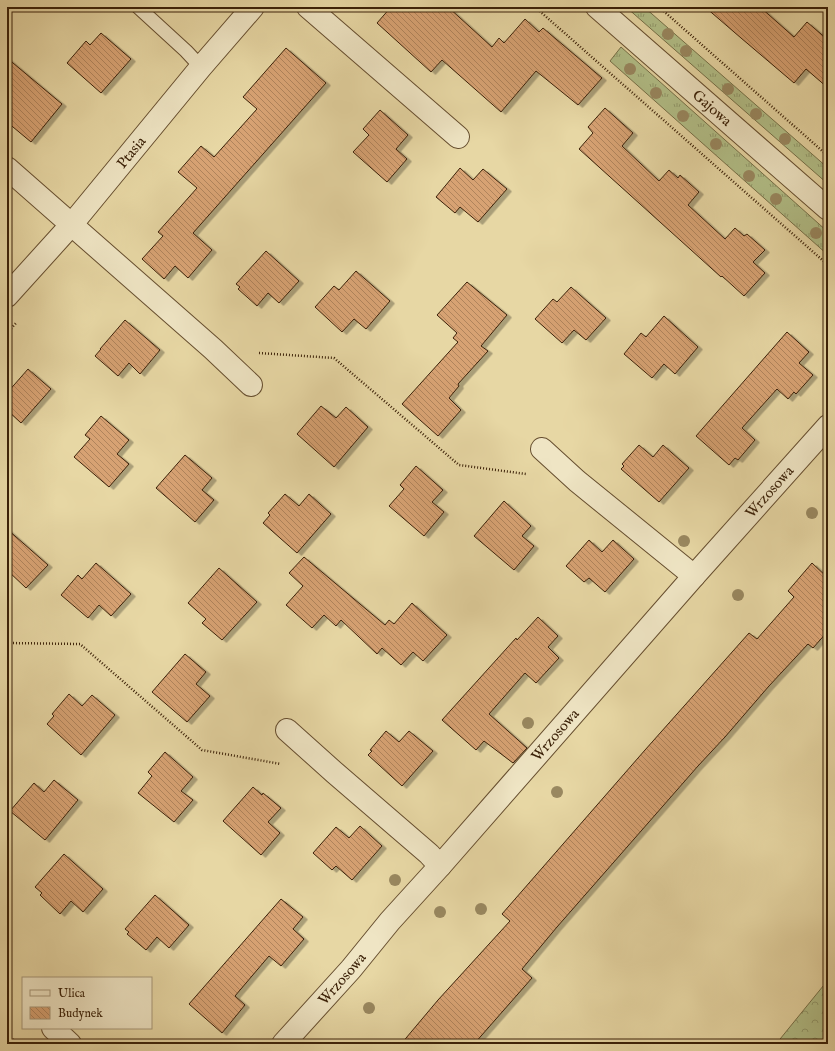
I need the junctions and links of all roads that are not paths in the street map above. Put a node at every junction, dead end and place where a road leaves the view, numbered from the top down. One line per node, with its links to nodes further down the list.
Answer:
1 (138, 7): 5 (lane)
2 (253, 7): 5 (street, Ptasia)
3 (308, 7): 6 (street)
4 (597, 7): 8 (street, Gajowa)
5 (201, 67): 9 (street, Ptasia)
6 (458, 137)
7 (7, 168): 9 (street)
8 (828, 209)
9 (72, 224): 10 (street, Ptasia); 11 (street)
10 (7, 296)
11 (251, 386)
12 (828, 426): 14 (street, Wrzosowa)
13 (542, 448): 14 (street)
14 (694, 576): 16 (street, Wrzosowa)
15 (287, 730): 16 (street)
16 (440, 866): 19 (street, Wrzosowa)
17 (54, 1029): 18 (street)
18 (70, 1044)
19 (283, 1044)

